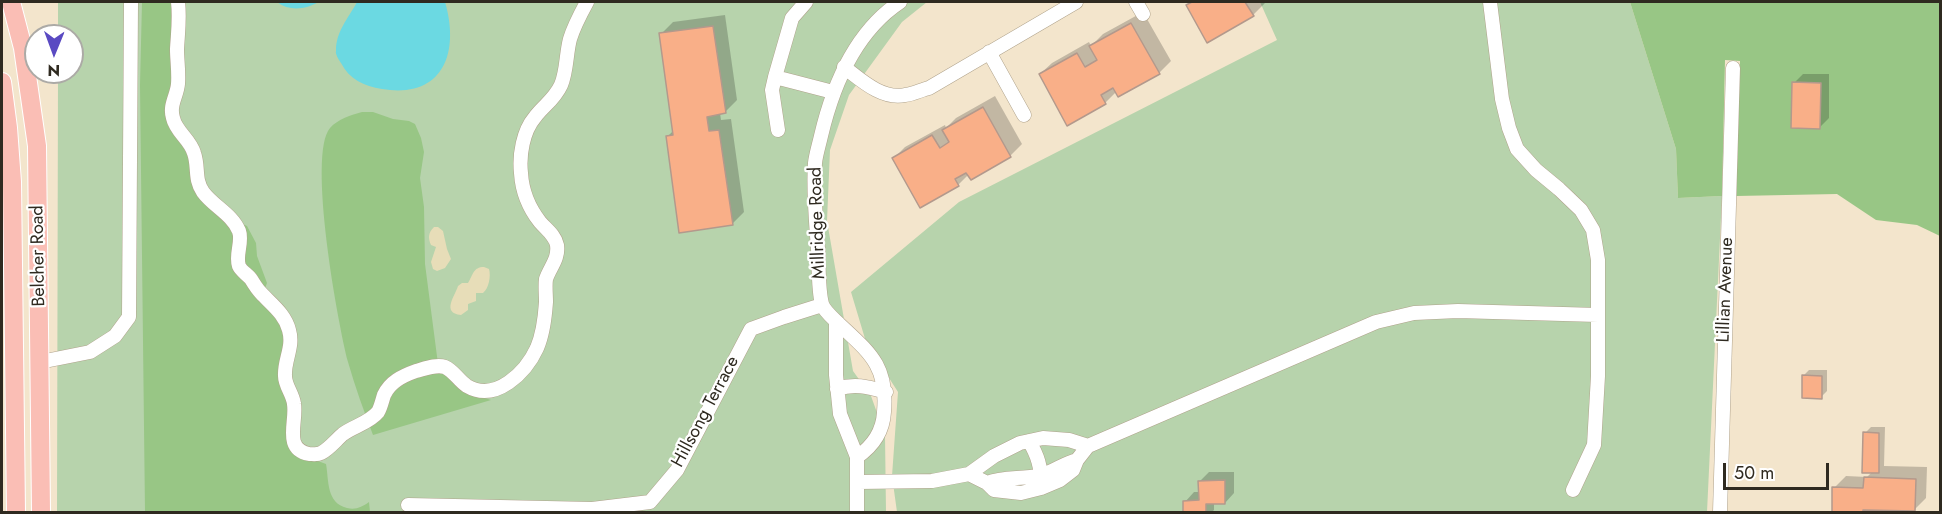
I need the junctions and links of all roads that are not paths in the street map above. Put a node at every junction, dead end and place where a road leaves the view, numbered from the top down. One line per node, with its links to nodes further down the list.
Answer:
1 (11, 2): 20 (main road, Belcher Road)
2 (131, 2): 20 (street)
3 (178, 2): 4 (street)
4 (587, 2)
5 (806, 2): 12 (street)
6 (900, 2): 10 (street, Millridge Road)
7 (1076, 2): 9 (street)
8 (1490, 2): 18 (street)
9 (989, 52): 10 (street); 15 (street)
10 (844, 67): 14 (street, Millridge Road)
11 (1733, 68): 34 (street, Lillian Avenue)
12 (775, 77): 14 (street); 16 (street)
13 (2, 82): 31 (main road, Belcher Road)
14 (833, 92): 17 (street, Millridge Road)
15 (1024, 115)
16 (778, 130)
17 (822, 305): 19 (street, Millridge Road); 30 (street, Hillsong Terrace)
18 (1598, 315): 24 (street); 29 (street)
19 (836, 322): 21 (street); 22 (street, Millridge Road)
20 (40, 362): 32 (main road, Belcher Road)
21 (837, 389): 22 (street); 25 (street)
22 (886, 392): 25 (street, Millridge Road)
23 (1029, 441): 24 (street); 26 (street); 28 (street)
24 (1088, 446): 28 (street)
25 (857, 457): 27 (street)
26 (969, 474): 27 (street); 28 (street)
27 (858, 482): 33 (street)
28 (1041, 482)
29 (1573, 489)
30 (408, 505)
31 (16, 513)
32 (41, 513)
33 (857, 513)
34 (1720, 513)

